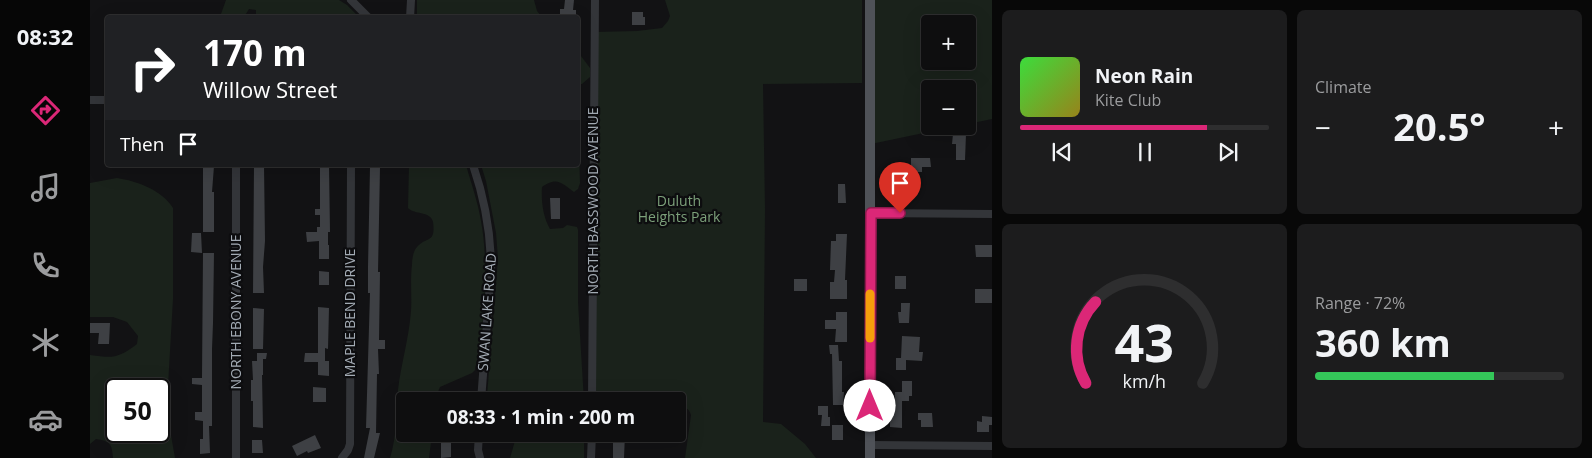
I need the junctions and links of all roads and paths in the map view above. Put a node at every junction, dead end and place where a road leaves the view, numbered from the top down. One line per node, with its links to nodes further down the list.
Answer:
1 (351, 0): 5 (street)
2 (411, 0): 6 (street)
3 (595, 0): 15 (street, NORTH BASSWOOD AVENUE)
4 (870, 0): 12 (main road)
5 (366, 15)
6 (410, 15)
7 (90, 100): 8 (street)
8 (105, 100)
9 (236, 167): 20 (street, NORTH EBONY AVENUE)
10 (351, 167): 21 (street, MAPLE BEND DRIVE)
11 (474, 167): 14 (street, SWAN LAKE ROAD)
12 (871, 213): 13 (street); 18 (main road)
13 (992, 214)
14 (482, 392)
15 (592, 392)
16 (478, 442): 22 (street)
17 (592, 442): 23 (street)
18 (870, 445): 19 (street); 24 (main road)
19 (992, 446)
20 (236, 458)
21 (342, 458)
22 (480, 458)
23 (591, 458)
24 (870, 458)

